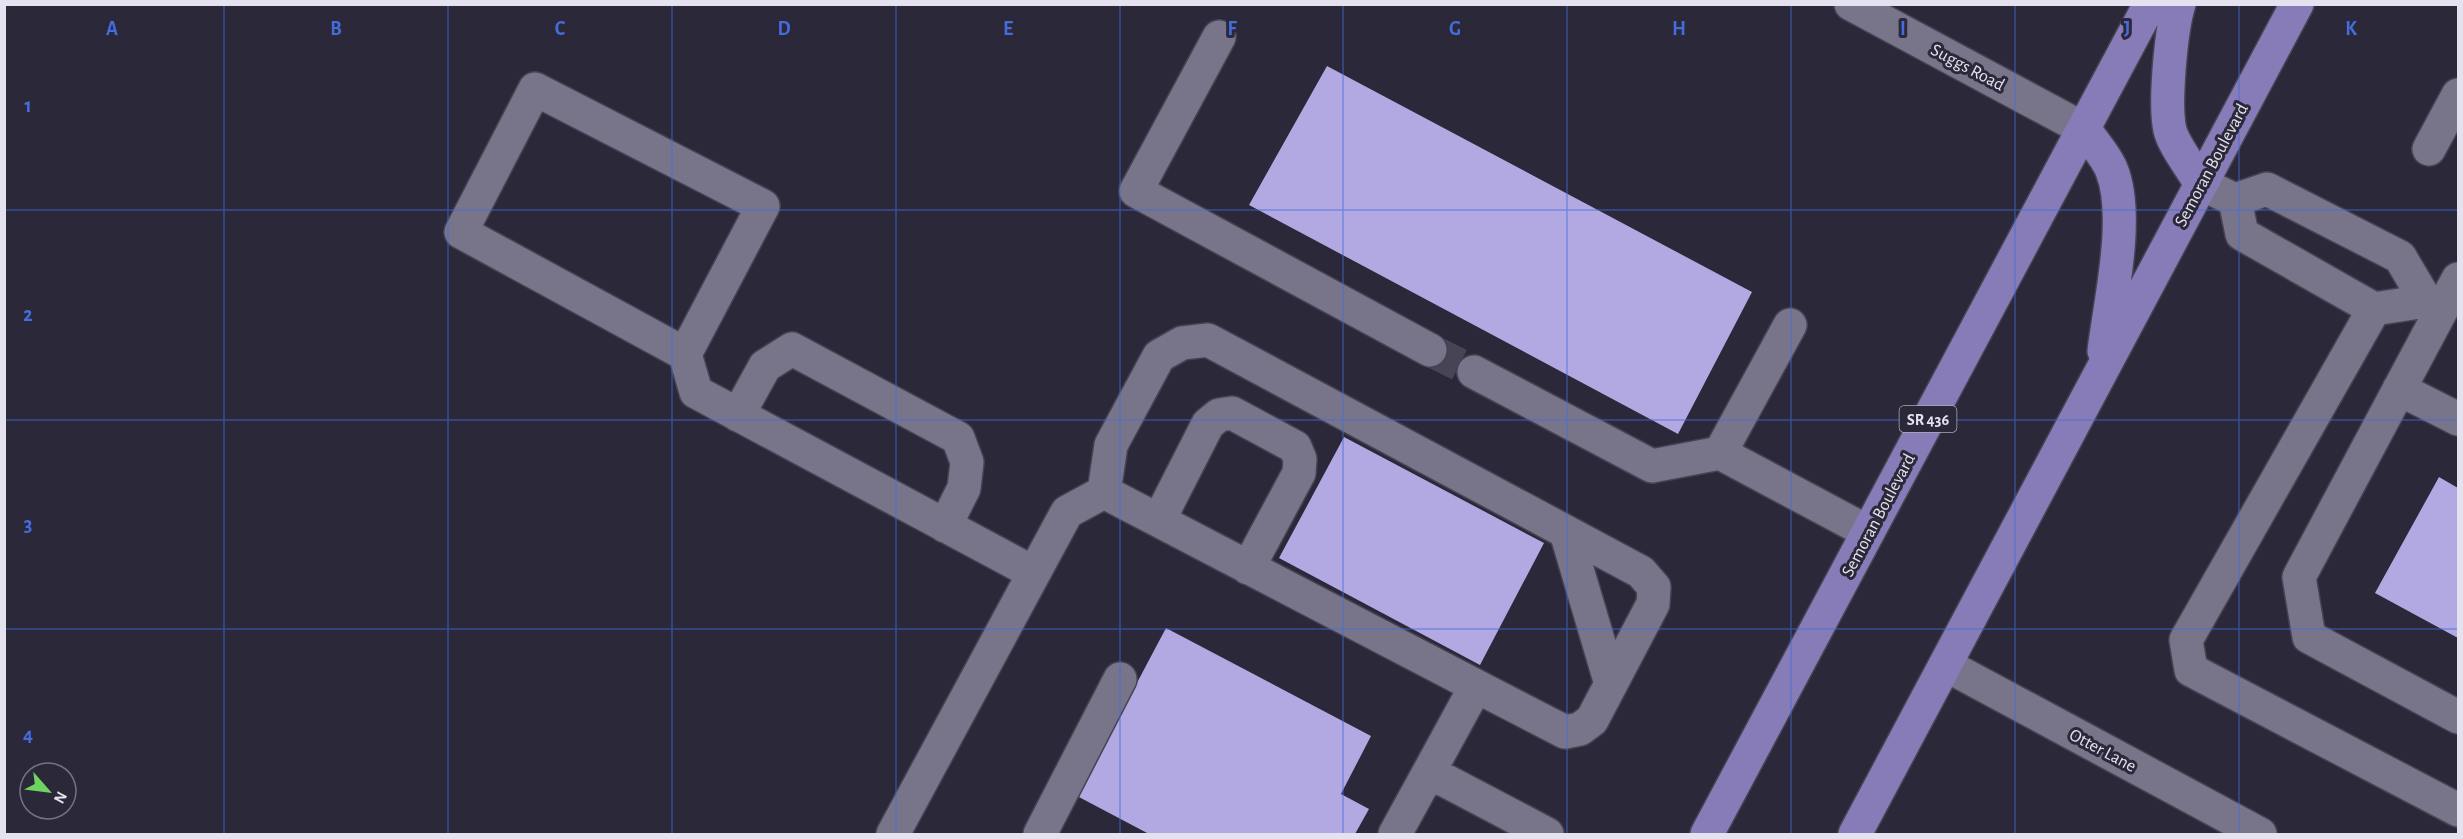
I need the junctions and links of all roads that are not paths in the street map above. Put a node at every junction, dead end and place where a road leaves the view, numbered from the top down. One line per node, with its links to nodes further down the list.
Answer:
1 (1851, 4): 7 (street, Suggs Road)
2 (2150, 4): 7 (main road, Semoran Boulevard / SR 436)
3 (2179, 4): 9 (main road)
4 (2296, 4): 9 (main road, Semoran Boulevard)
5 (1219, 37): 15 (street)
6 (2458, 95): 8 (street)
7 (2084, 129): 18 (main road); 27 (main road, Semoran Boulevard / SR 436)
8 (2429, 149)
9 (2200, 183): 10 (street); 18 (main road, Semoran Boulevard)
10 (2235, 200): 12 (street); 13 (street)
11 (2458, 279): 12 (street)
12 (2434, 305): 13 (street); 19 (street)
13 (2374, 309): 36 (street)
14 (1790, 325): 22 (street)
15 (1430, 350)
16 (685, 354): 16 (street); 20 (street)
17 (1474, 372): 22 (street)
18 (2101, 374): 30 (main road, Semoran Boulevard)
19 (2399, 389): 21 (street); 34 (street)
20 (738, 415): 25 (street); 25 (street)
21 (2458, 419)
22 (1720, 453): 27 (street)
23 (1104, 492): 24 (street); 26 (street); 29 (street)
24 (1159, 520): 28 (street); 28 (street)
25 (945, 526): 29 (street)
26 (1566, 532): 32 (street); 32 (street)
27 (1868, 532): 41 (main road, Semoran Boulevard / SR 436)
28 (1248, 568): 33 (street)
29 (1034, 573): 38 (street)
30 (1946, 664): 42 (main road, Semoran Boulevard); 43 (street, Otter Lane)
31 (1120, 679): 39 (street)
32 (1611, 684): 33 (street)
33 (1476, 686): 35 (street)
34 (2458, 717)
35 (1429, 772): 37 (street); 40 (street)
36 (2458, 810)
37 (1532, 831)
38 (894, 834)
39 (1040, 834)
40 (1395, 834)
41 (1707, 834)
42 (1855, 834)
43 (2260, 834)

